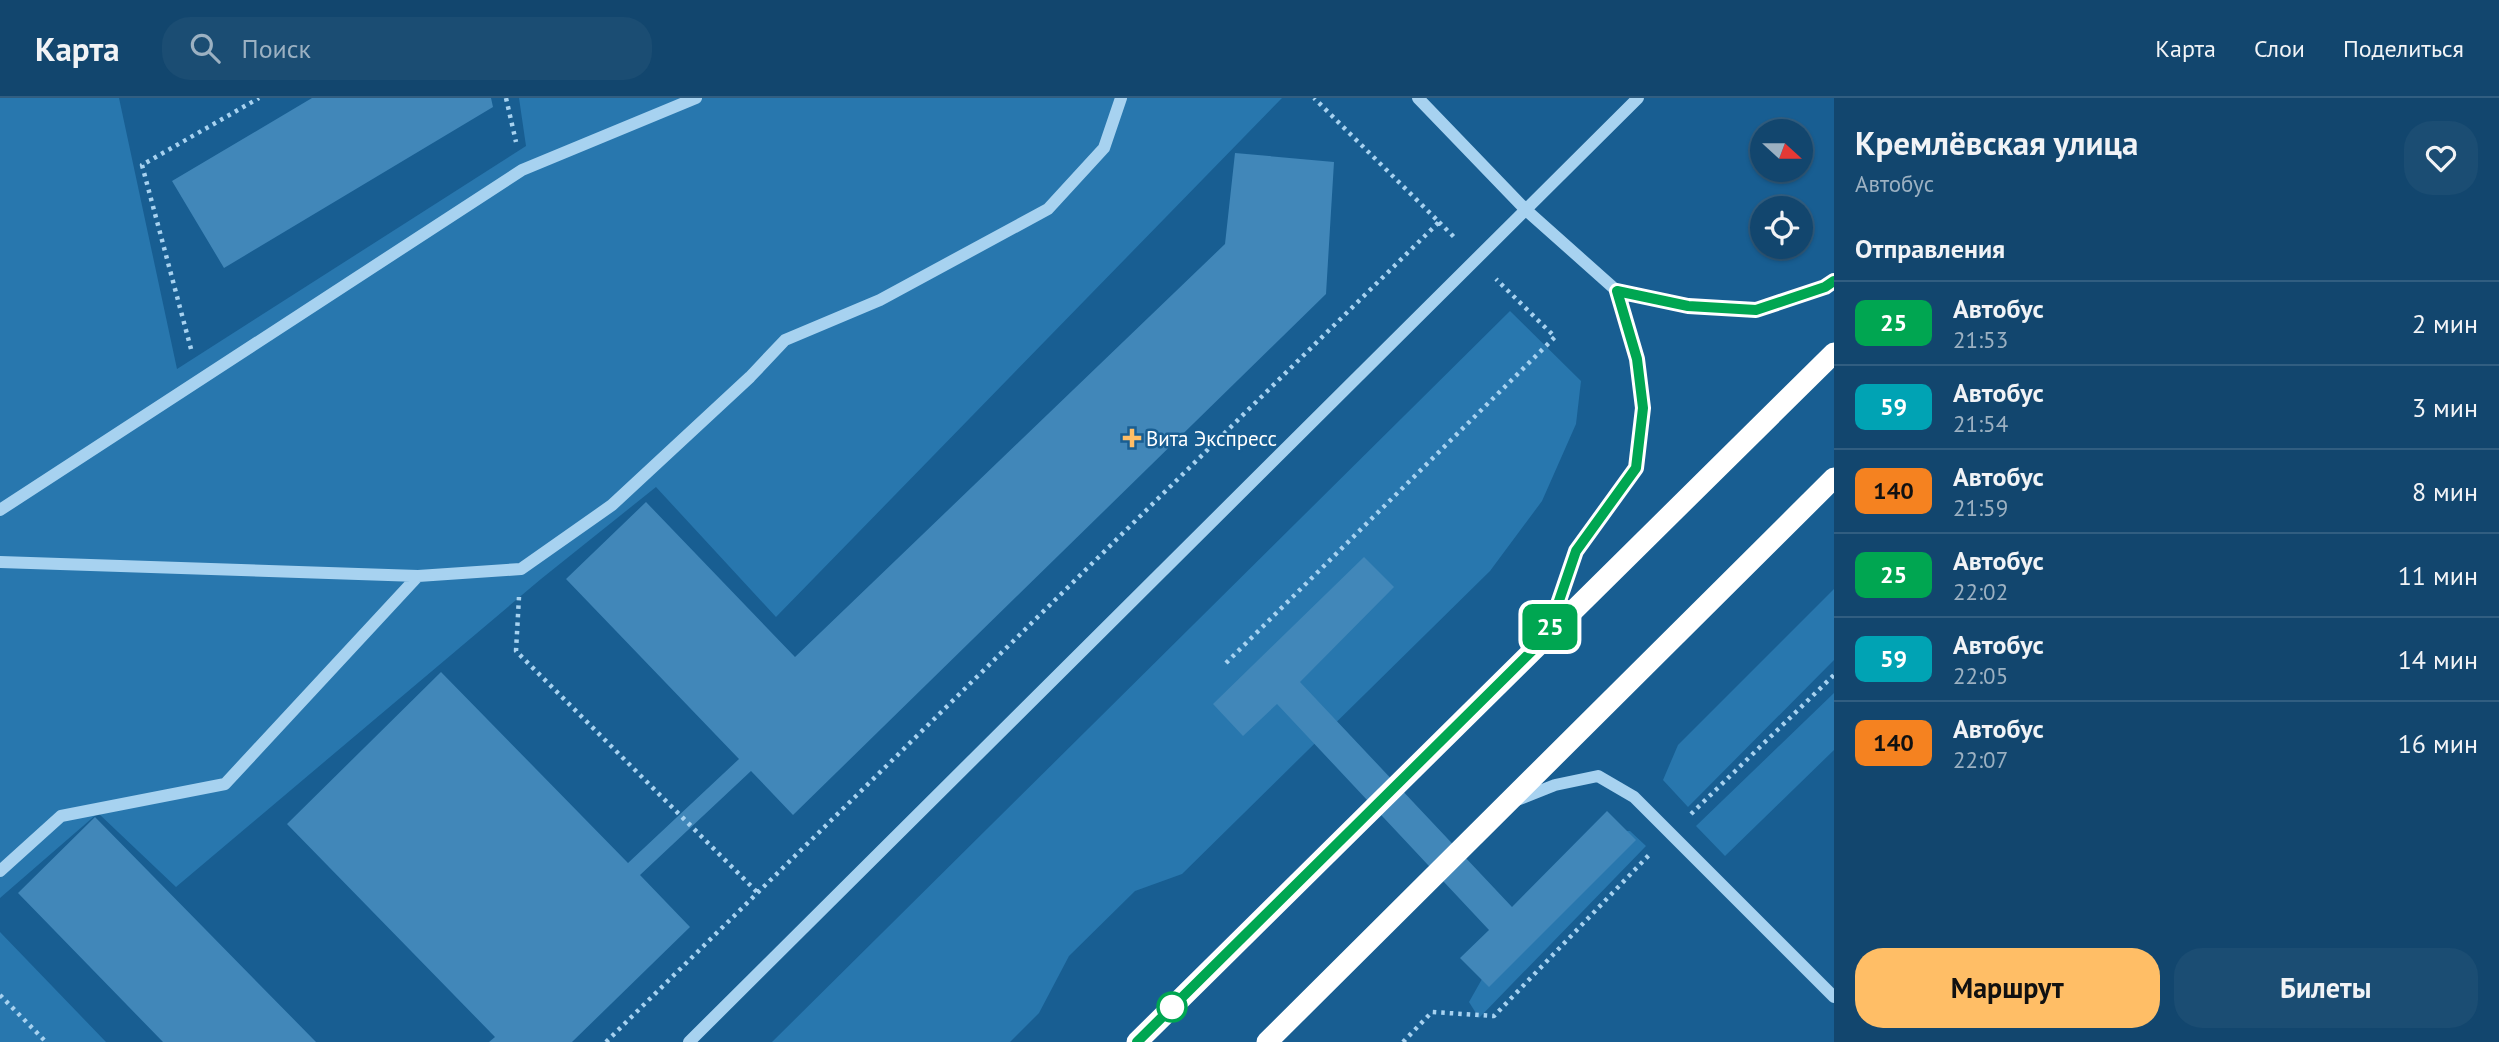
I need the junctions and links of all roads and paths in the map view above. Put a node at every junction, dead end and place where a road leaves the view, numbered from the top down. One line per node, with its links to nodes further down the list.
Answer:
1 (259, 98): 15 (path)
2 (506, 98): 8 (path)
3 (696, 98): 8 (street)
4 (1121, 98): 19 (street)
5 (1314, 98): 10 (path)
6 (1418, 98): 9 (street)
7 (1638, 98): 9 (street)
8 (522, 170): 15 (street)
9 (1525, 209): 11 (street); 13 (street)
10 (1439, 222): 11 (path); 27 (path)
11 (1475, 259): 22 (path); 32 (street)
12 (1834, 281): 13 (street)
13 (1617, 291): 21 (street)
14 (1834, 353): 21 (highway)
15 (199, 381): 17 (street)
16 (1834, 478): 24 (highway)
17 (0, 510)
18 (0, 562): 20 (street)
19 (521, 569): 20 (street); 27 (path)
20 (418, 576): 26 (street)
21 (1547, 636): 33 (highway)
22 (1226, 663)
23 (1834, 676): 25 (path)
24 (1507, 803): 25 (street); 34 (highway)
25 (1671, 833): 29 (street); 35 (path)
26 (0, 871)
27 (759, 894): 31 (path)
28 (0, 995): 30 (path)
29 (1834, 997)
30 (46, 1042)
31 (606, 1042)
32 (689, 1042)
33 (1137, 1042)
34 (1266, 1042)
35 (1404, 1042)

